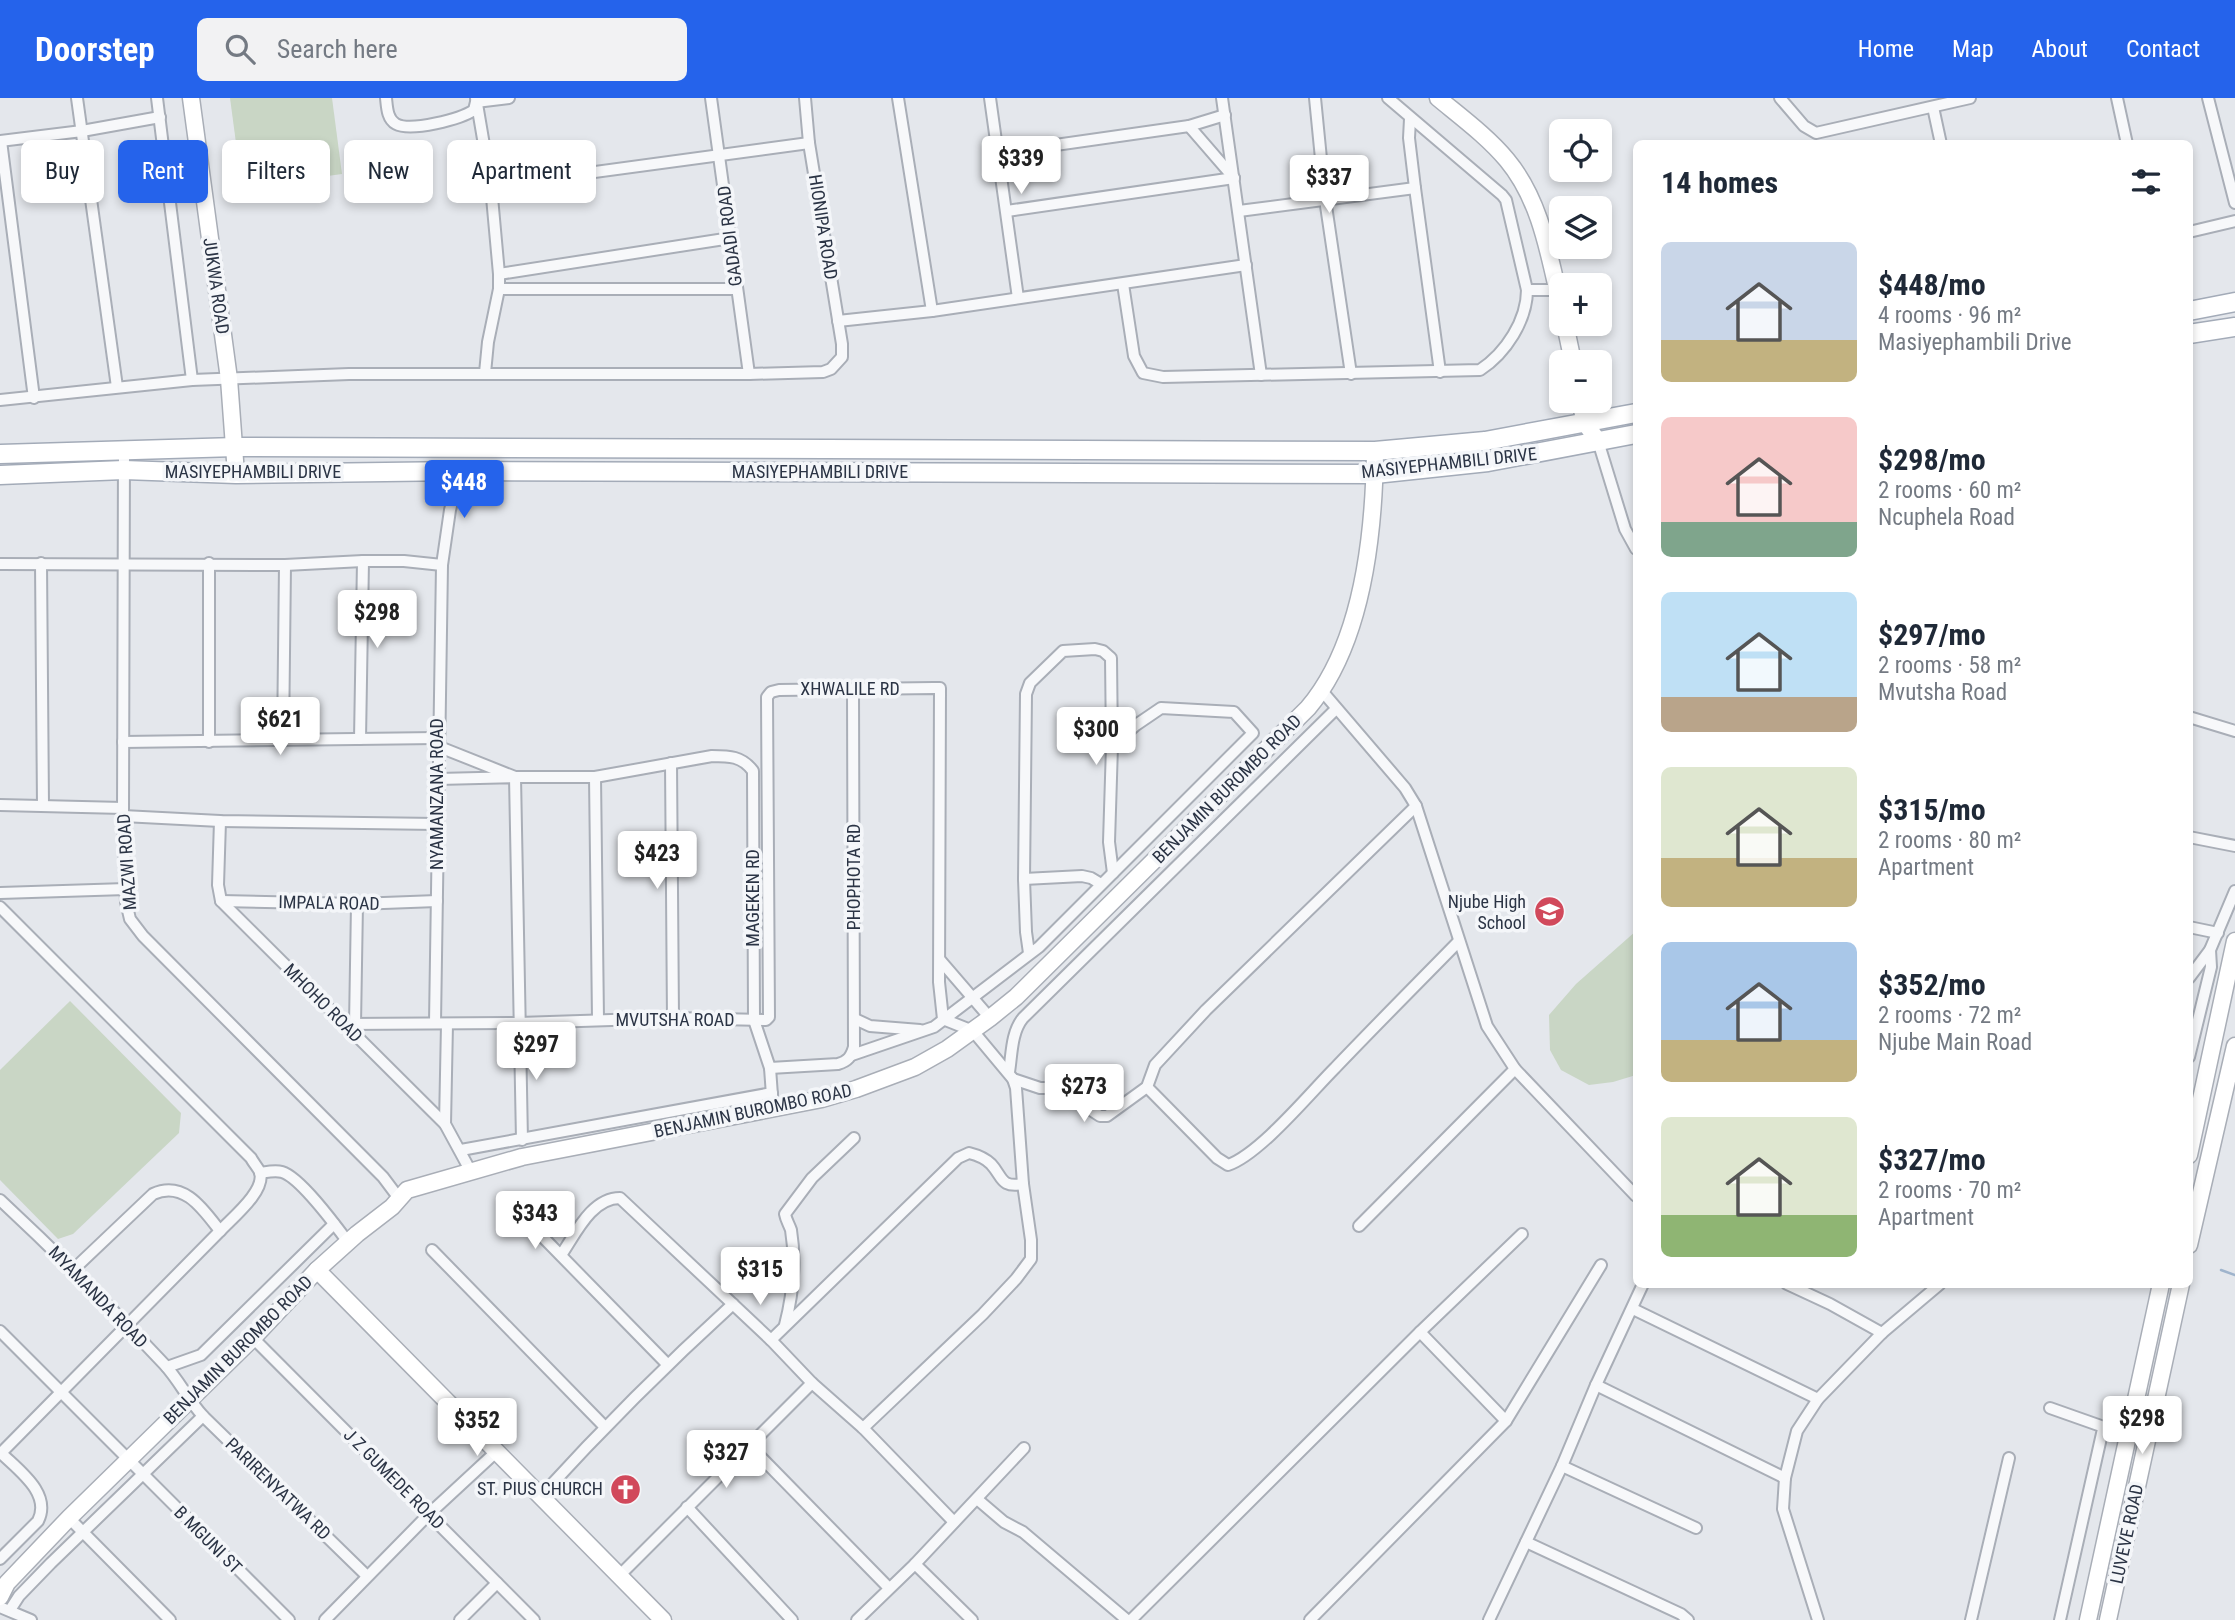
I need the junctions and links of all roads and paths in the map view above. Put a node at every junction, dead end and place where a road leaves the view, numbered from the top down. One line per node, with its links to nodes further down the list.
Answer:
1 (77, 98): 24 (street)
2 (157, 98): 21 (street)
3 (191, 98): 63 (street, JUKWA ROAD)
4 (386, 98): 18 (street)
5 (509, 98): 18 (street)
6 (711, 98): 31 (street, GADADI ROAD)
7 (805, 98): 29 (street, HIONIPA ROAD)
8 (898, 98): 54 (street)
9 (990, 98): 30 (street)
10 (1223, 98): 20 (street)
11 (1315, 98): 35 (street)
12 (1388, 98): 22 (street)
13 (1438, 98): 44 (street)
14 (1780, 98): 19 (street)
15 (1970, 98): 19 (street)
16 (2117, 98): 27 (street)
17 (2208, 98): 37 (street)
18 (476, 100): 25 (street)
19 (1933, 107): 26 (street)
20 (1225, 115): 23 (street); 33 (street)
21 (160, 117): 24 (street); 64 (street)
22 (1410, 119): 34 (street); 49 (street)
23 (1189, 126): 30 (street); 33 (street)
24 (82, 131): 28 (street); 65 (street)
25 (483, 140)
26 (1940, 140)
27 (2126, 140)
28 (0, 141): 66 (street)
29 (809, 143): 31 (street); 55 (street, HIONIPA ROAD)
30 (999, 153): 38 (street)
31 (720, 155): 32 (street); 42 (street, GADADI ROAD)
32 (596, 172)
33 (1234, 178): 38 (street); 39 (street)
34 (1415, 188): 35 (street); 58 (street)
35 (1325, 199): 39 (street); 61 (street)
36 (493, 203): 45 (street)
37 (2235, 204)
38 (1007, 211): 51 (street)
39 (1239, 211): 43 (street)
40 (2235, 221): 41 (street)
41 (2193, 231)
42 (731, 239): 45 (street); 48 (street, GADADI ROAD)
43 (1246, 265): 46 (street); 62 (street)
44 (1553, 273)
45 (499, 274): 47 (street)
46 (1124, 284): 51 (street); 62 (street)
47 (499, 289): 48 (street); 59 (street)
48 (737, 289): 60 (street, GADADI ROAD)
49 (1527, 290): 50 (street); 58 (street)
50 (1549, 296)
51 (1018, 298): 54 (street)
52 (2235, 302): 53 (main road)
53 (2193, 310)
54 (932, 311): 55 (street)
55 (838, 321): 60 (street, HIONIPA ROAD)
56 (2235, 327): 57 (main road)
57 (2193, 333)
58 (1440, 372): 61 (street)
59 (485, 373): 60 (street); 63 (street)
60 (749, 374)
61 (1351, 374): 62 (street)
62 (1261, 375)
63 (229, 379): 64 (street); 73 (street, JUKWA ROAD)
64 (192, 380): 65 (street)
65 (117, 387): 66 (street)
66 (34, 398): 67 (street)
67 (0, 400)
68 (1583, 413): 70 (street)
69 (1633, 414): 70 (main road, MASIYEPHAMBILI DRIVE)
70 (1585, 423): 72 (street); 75 (main road, MASIYEPHAMBILI DRIVE)
71 (1633, 435): 72 (main road, MASIYEPHAMBILI DRIVE)
72 (1598, 441): 80 (main road, MASIYEPHAMBILI DRIVE); 82 (street)
73 (236, 447): 74 (main road, MASIYEPHAMBILI DRIVE); 75 (main road, MASIYEPHAMBILI DRIVE); 79 (street, JUKWA ROAD)
74 (124, 450): 76 (main road, MASIYEPHAMBILI DRIVE); 77 (street, MAZWI ROAD)
75 (1375, 451): 80 (street, BENJAMIN BUROMBO ROAD)
76 (0, 454)
77 (124, 470): 79 (main road, MASIYEPHAMBILI DRIVE); 81 (main road, MASIYEPHAMBILI DRIVE); 86 (street, MAZWI ROAD)
78 (460, 471): 79 (main road, MASIYEPHAMBILI DRIVE); 80 (main road, MASIYEPHAMBILI DRIVE); 89 (street, NYAMANZANA ROAD)
79 (236, 474)
80 (1375, 474): 91 (street, BENJAMIN BUROMBO ROAD)
81 (0, 475)
82 (1633, 544)
83 (363, 561): 88 (street); 89 (street); 95 (street)
84 (41, 563): 85 (street); 86 (street); 106 (street)
85 (0, 564)
86 (125, 564): 87 (street); 97 (street, MAZWI ROAD)
87 (209, 564): 88 (street); 99 (street)
88 (285, 565): 96 (street)
89 (442, 565): 98 (street, NYAMANZANA ROAD)
90 (853, 690): 129 (street, XHWALILE RD); 135 (street, PHOPHOTA RD); 137 (street, XHWALILE RD)
91 (1322, 691): 92 (street); 133 (street, BENJAMIN BUROMBO ROAD)
92 (1336, 709): 107 (street); 149 (street)
93 (2193, 718): 94 (street)
94 (2235, 731)
95 (360, 739): 96 (street); 98 (street)
96 (283, 741): 99 (street)
97 (123, 742): 99 (street); 108 (street, MAZWI ROAD)
98 (437, 742): 102 (street); 104 (street, NYAMANZANA ROAD)
99 (209, 743)
100 (1112, 746): 113 (street); 113 (street); 114 (street)
101 (671, 763): 103 (street); 132 (street); 137 (street, MAGEKEN RD)
102 (515, 777): 103 (street); 104 (street); 139 (street)
103 (595, 777): 134 (street)
104 (438, 779): 110 (street, NYAMANZANA ROAD)
105 (0, 805): 106 (street)
106 (43, 806): 108 (street)
107 (1416, 806): 125 (street); 150 (street)
108 (123, 812): 109 (street); 116 (street, MAZWI ROAD)
109 (220, 821): 110 (street); 119 (street)
110 (437, 824): 120 (street, NYAMANZANA ROAD)
111 (2193, 838): 112 (street)
112 (2235, 846)
113 (1113, 873): 115 (street)
114 (1024, 879): 115 (street); 128 (street)
115 (1101, 884): 128 (street)
116 (126, 889): 118 (street); 160 (street, MAZWI ROAD)
117 (2235, 891): 124 (street)
118 (0, 893)
119 (221, 901): 121 (street, IMPALA ROAD); 140 (street, MHOHO ROAD)
120 (436, 901): 121 (street, IMPALA ROAD); 138 (street, NYAMANZANA ROAD)
121 (357, 904): 140 (street)
122 (0, 907): 158 (street)
123 (2193, 928): 124 (street)
124 (2218, 933): 127 (street)
125 (1459, 941): 148 (street); 150 (street)
126 (2235, 941): 153 (street)
127 (2210, 950): 130 (street); 144 (street)
128 (1029, 953): 131 (street)
129 (940, 960): 131 (street); 136 (street, XHWALILE RD)
130 (2193, 973)
131 (973, 997): 133 (street); 136 (street)
132 (673, 1018): 134 (street, MVUTSHA ROAD); 137 (street, MVUTSHA ROAD)
133 (990, 1018): 143 (street, BENJAMIN BUROMBO ROAD)
134 (598, 1019): 139 (street, MVUTSHA ROAD)
135 (855, 1019): 142 (street); 146 (street, PHOPHOTA RD)
136 (943, 1019): 142 (street); 143 (street)
137 (754, 1020): 147 (street, MAGEKEN RD)
138 (435, 1023): 140 (street, MVUTSHA ROAD); 141 (street, MVUTSHA ROAD)
139 (519, 1023): 141 (street, MVUTSHA ROAD); 155 (street)
140 (350, 1024): 152 (street, MHOHO ROAD)
141 (447, 1024): 152 (street)
142 (927, 1030): 146 (street)
143 (973, 1031): 149 (street); 151 (street, BENJAMIN BUROMBO ROAD)
144 (2193, 1041)
145 (2235, 1046): 166 (street)
146 (848, 1059): 147 (street)
147 (770, 1069): 151 (street, MAGEKEN RD)
148 (1515, 1069): 161 (street); 165 (street)
149 (1011, 1076): 150 (street); 159 (street)
150 (1147, 1087)
151 (772, 1101): 155 (street); 157 (street, BENJAMIN BUROMBO ROAD)
152 (444, 1124): 156 (street, MHOHO ROAD)
153 (2193, 1136)
154 (854, 1138): 183 (street)
155 (522, 1140): 156 (street)
156 (461, 1150): 157 (street, MHOHO ROAD)
157 (470, 1170): 160 (street, BENJAMIN BUROMBO ROAD)
158 (260, 1173): 163 (street); 167 (street)
159 (1023, 1184): 183 (street); 200 (street)
160 (407, 1190): 169 (street, BENJAMIN BUROMBO ROAD)
161 (1633, 1193)
162 (0, 1200): 173 (street, MYAMANDA ROAD)
163 (334, 1224): 169 (street); 190 (street)
164 (531, 1225): 171 (street)
165 (1359, 1226)
166 (2193, 1228)
167 (220, 1231): 173 (street); 182 (street)
168 (1522, 1234): 185 (street)
169 (348, 1242): 174 (street, BENJAMIN BUROMBO ROAD)
170 (432, 1250): 199 (street)
171 (561, 1255): 180 (street); 189 (street)
172 (1601, 1265): 198 (street)
173 (74, 1269): 182 (street, MYAMANDA ROAD)
174 (317, 1270): 187 (street, BENJAMIN BUROMBO ROAD); 204 (street)
175 (1641, 1288): 181 (street)
176 (1796, 1288): 186 (street)
177 (1935, 1288): 186 (street)
178 (2160, 1288): 244 (street, LUVEVE ROAD)
179 (2180, 1288): 245 (street, LUVEVE ROAD)
180 (733, 1304): 188 (street); 189 (street)
181 (1633, 1309): 192 (street); 194 (street)
182 (127, 1326): 190 (street, MYAMANDA ROAD); 193 (street)
183 (784, 1327): 188 (street)
184 (0, 1331): 193 (street, B MGUNI ST)
185 (1420, 1332): 198 (street); 238 (street)
186 (1882, 1333): 194 (street)
187 (253, 1338): 195 (street, BENJAMIN BUROMBO ROAD); 213 (street, J Z GUMEDE ROAD)
188 (771, 1340): 191 (street)
189 (667, 1364): 199 (street)
190 (167, 1367): 195 (street, MYAMANDA ROAD)
191 (812, 1383): 200 (street); 201 (street)
192 (1596, 1385): 207 (street); 209 (street)
193 (61, 1393): 203 (street); 206 (street, B MGUNI ST)
194 (1818, 1399): 209 (street)
195 (189, 1401): 197 (street, PARIRENYATWA RD); 206 (street, BENJAMIN BUROMBO ROAD)
196 (2050, 1408): 243 (street)
197 (203, 1416): 208 (street); 221 (street, PARIRENYATWA RD)
198 (1506, 1421): 239 (street)
199 (604, 1426): 210 (street)
200 (863, 1428): 215 (street)
201 (749, 1445): 212 (street); 225 (street)
202 (1024, 1448): 211 (street)
203 (0, 1452): 219 (street)
204 (496, 1452): 210 (street); 213 (street)
205 (2009, 1458): 242 (street)
206 (127, 1460): 208 (street, B MGUNI ST); 214 (street, BENJAMIN BUROMBO ROAD)
207 (1562, 1466): 216 (street); 218 (street)
208 (142, 1475): 217 (street); 230 (street, B MGUNI ST)
209 (1785, 1478): 241 (street)
210 (540, 1497): 222 (street)
211 (977, 1499): 215 (street); 238 (street)
212 (687, 1507): 222 (street); 235 (street)
213 (429, 1514): 221 (street); 223 (street, J Z GUMEDE ROAD)
214 (69, 1518): 217 (street); 224 (street, BENJAMIN BUROMBO ROAD)
215 (954, 1522): 220 (street)
216 (1696, 1528)
217 (82, 1532): 226 (street); 229 (street)
218 (1526, 1542): 227 (street); 240 (street)
219 (0, 1559)
220 (915, 1564): 225 (street); 237 (street)
221 (367, 1576): 231 (street)
222 (619, 1576): 234 (street)
223 (497, 1583): 232 (street); 233 (street, J Z GUMEDE ROAD)
224 (2, 1585)
225 (889, 1588): 236 (street)
226 (5, 1609): 228 (street)
227 (1490, 1619)
228 (31, 1620)
229 (170, 1620)
230 (289, 1620)
231 (325, 1620)
232 (460, 1620)
233 (534, 1620)
234 (663, 1620)
235 (792, 1620)
236 (857, 1620)
237 (972, 1620)
238 (1129, 1620)
239 (1310, 1620)
240 (1688, 1620)
241 (1818, 1620)
242 (1971, 1620)
243 (2060, 1620)
244 (2088, 1620)
245 (2108, 1620)

